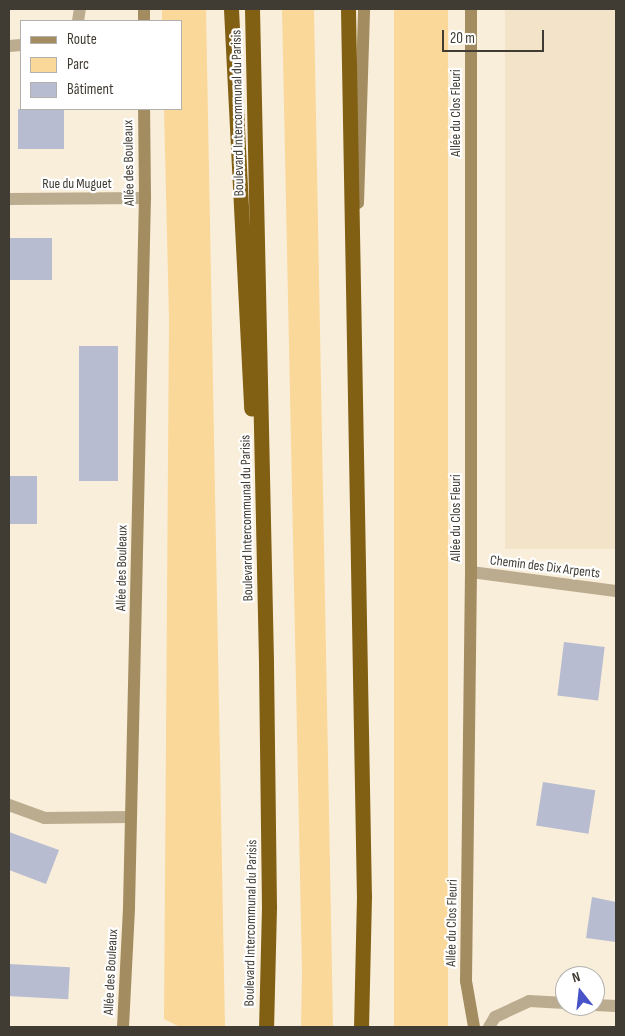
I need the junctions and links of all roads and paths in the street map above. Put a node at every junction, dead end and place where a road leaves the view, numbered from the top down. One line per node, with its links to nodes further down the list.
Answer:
1 (231, 9): 12 (highway)
2 (252, 9): 12 (highway, Boulevard Intercommunal du Parisis)
3 (348, 9): 9 (highway)
4 (364, 9): 9 (street)
5 (471, 9): 10 (street, Allée du Clos Fleuri)
6 (144, 110): 7 (street, Allée des Bouleaux)
7 (145, 198): 8 (street, Rue du Muguet); 14 (street, Allée des Bouleaux)
8 (9, 199)
9 (354, 335): 18 (highway)
10 (471, 572): 11 (street, Chemin des Dix Arpents); 19 (street, Allée du Clos Fleuri)
11 (616, 591)
12 (266, 663): 17 (highway, Boulevard Intercommunal du Parisis)
13 (9, 805): 14 (street)
14 (131, 817): 16 (street, Allée des Bouleaux)
15 (555, 1002): 20 (street)
16 (123, 1027)
17 (266, 1027)
18 (361, 1027)
19 (474, 1027)
20 (489, 1027)

